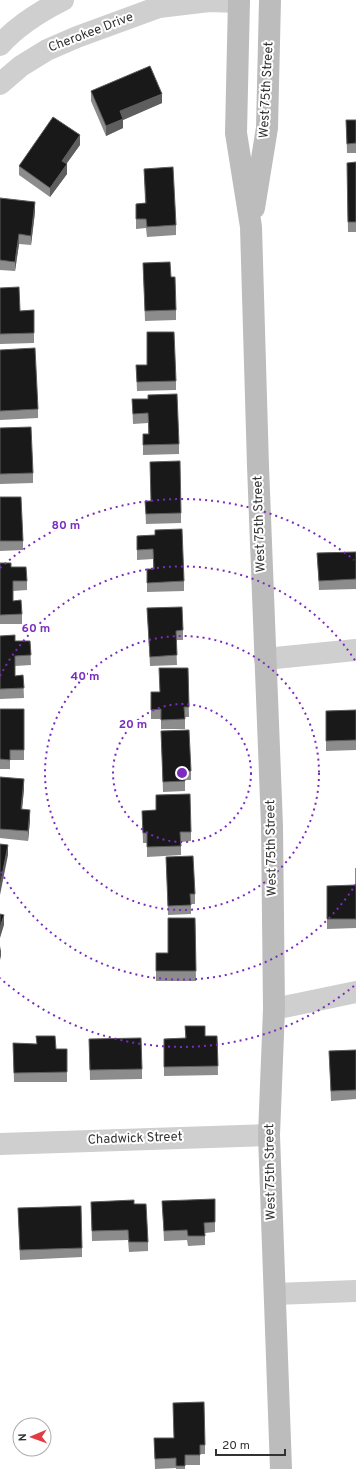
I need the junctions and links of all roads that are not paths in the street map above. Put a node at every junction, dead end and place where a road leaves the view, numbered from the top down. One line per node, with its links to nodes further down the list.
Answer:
1 (63, 0): 4 (street)
2 (270, 0): 6 (main road, West 75th Street)
3 (239, 1): 5 (street, Cherokee Drive); 6 (main road, West 75th Street)
4 (0, 45)
5 (0, 84)
6 (251, 227): 8 (main road, West 75th Street)
7 (356, 650): 8 (street)
8 (265, 659): 10 (main road, West 75th Street)
9 (356, 992): 10 (street)
10 (274, 1009): 11 (main road, West 75th Street)
11 (270, 1135): 12 (street, Chadwick Street); 14 (main road, West 75th Street)
12 (0, 1144)
13 (356, 1291): 14 (street)
14 (275, 1294): 15 (main road, West 75th Street)
15 (281, 1469)

